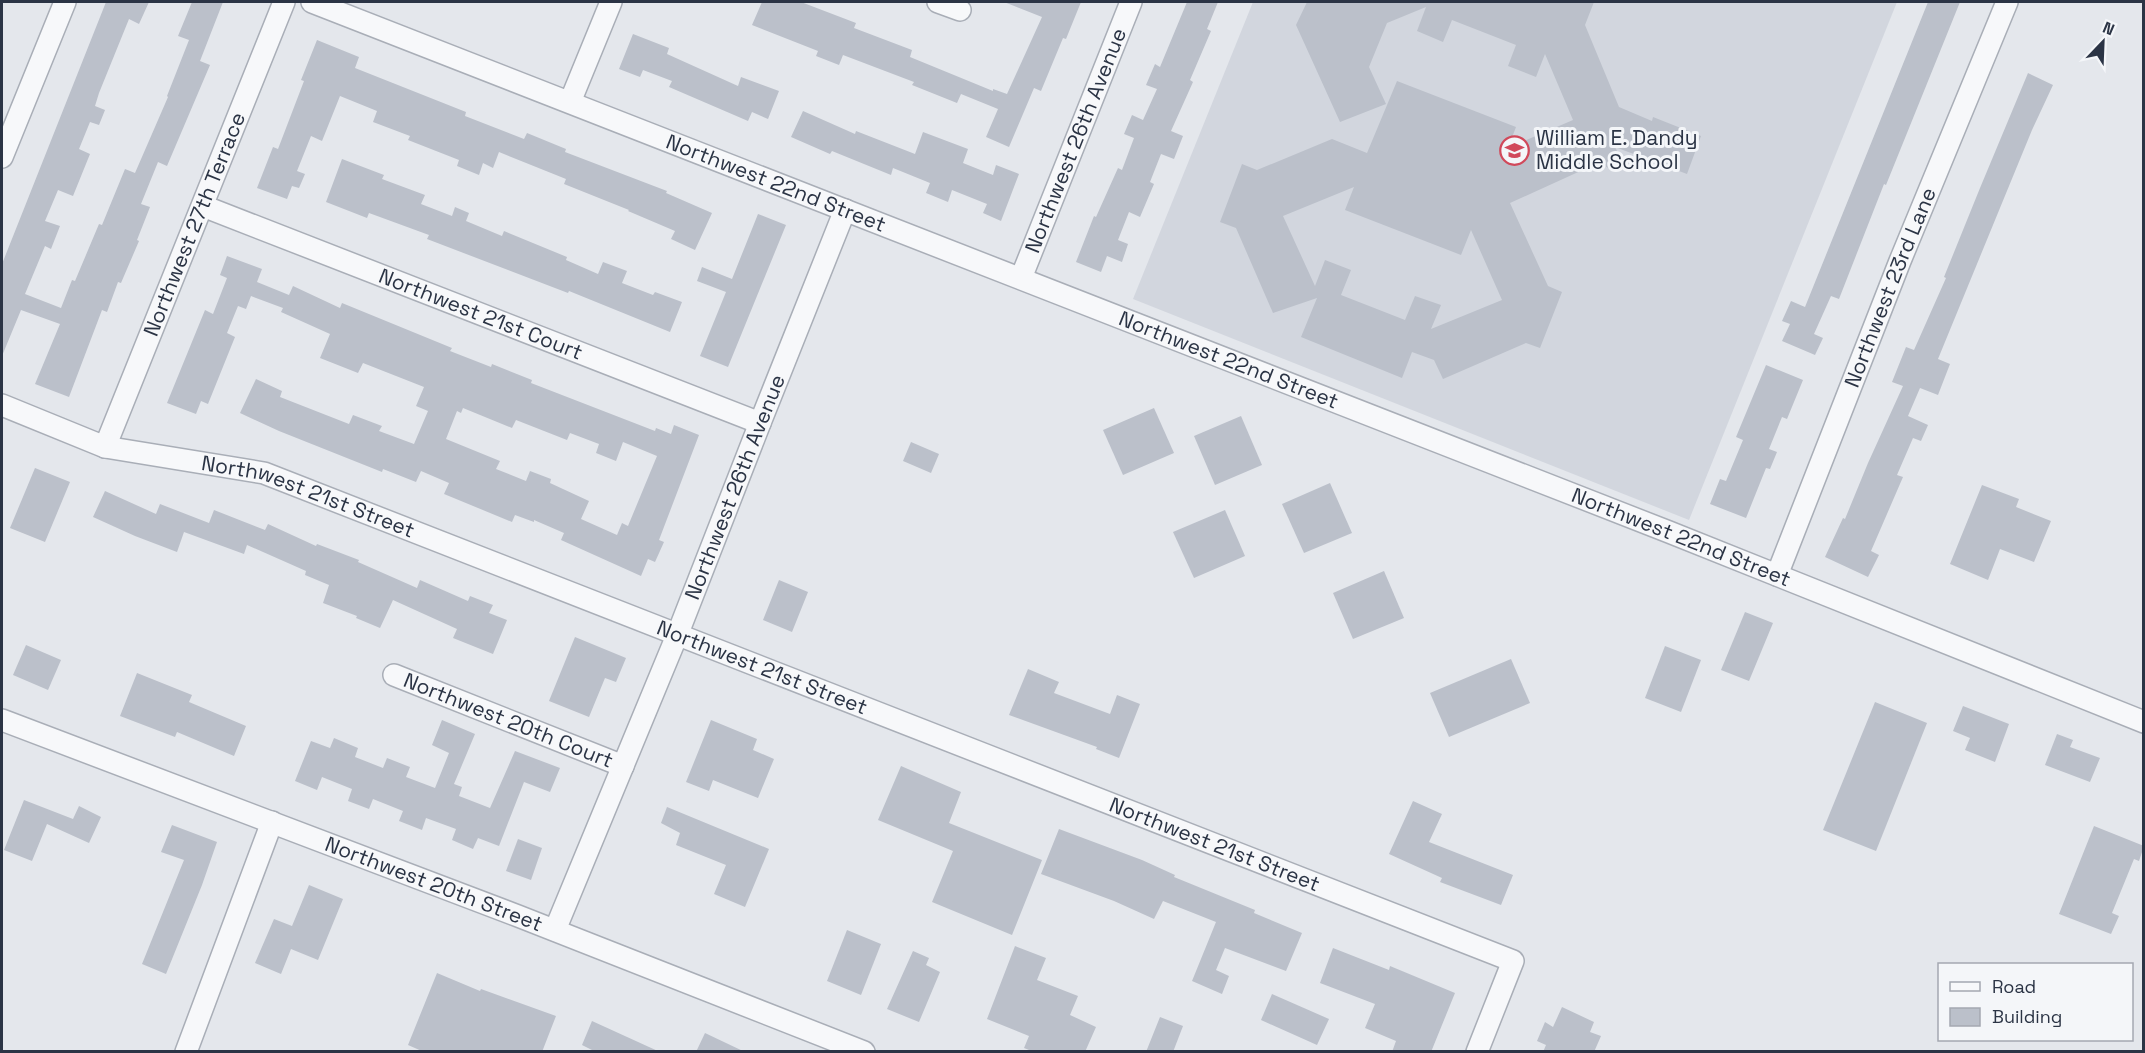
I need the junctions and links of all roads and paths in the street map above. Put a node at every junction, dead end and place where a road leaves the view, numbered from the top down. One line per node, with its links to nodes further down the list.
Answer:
1 (65, 2): 10 (street)
2 (284, 2): 11 (street, Northwest 27th Terrace)
3 (312, 2): 9 (street, Northwest 22nd Street)
4 (611, 2): 9 (street)
5 (938, 2): 8 (street)
6 (1131, 2): 13 (street, Northwest 26th Avenue)
7 (2007, 2): 17 (street, Northwest 23rd Lane)
8 (960, 10)
9 (570, 102): 12 (street, Northwest 22nd Street)
10 (2, 157)
11 (203, 206): 15 (street, Northwest 21st Court); 16 (street, Northwest 27th Terrace)
12 (845, 210): 13 (street, Northwest 22nd Street); 15 (street, Northwest 26th Avenue)
13 (1020, 278): 17 (street, Northwest 22nd Street)
14 (2, 405): 16 (street, Northwest 21st Street)
15 (760, 423): 18 (street, Northwest 26th Avenue)
16 (105, 447): 18 (street, Northwest 21st Street)
17 (1777, 575): 21 (street, Northwest 22nd Street)
18 (678, 633): 22 (street, Northwest 26th Avenue); 27 (street, Northwest 21st Street)
19 (394, 675): 22 (street, Northwest 20th Court)
20 (2, 720): 23 (street, Northwest 20th Street)
21 (2144, 722)
22 (623, 766): 24 (street, Northwest 26th Avenue)
23 (272, 822): 24 (street, Northwest 20th Street); 25 (street)
24 (555, 930): 26 (street, Northwest 20th Street)
25 (186, 1052)
26 (864, 1052)
27 (1477, 1052)

